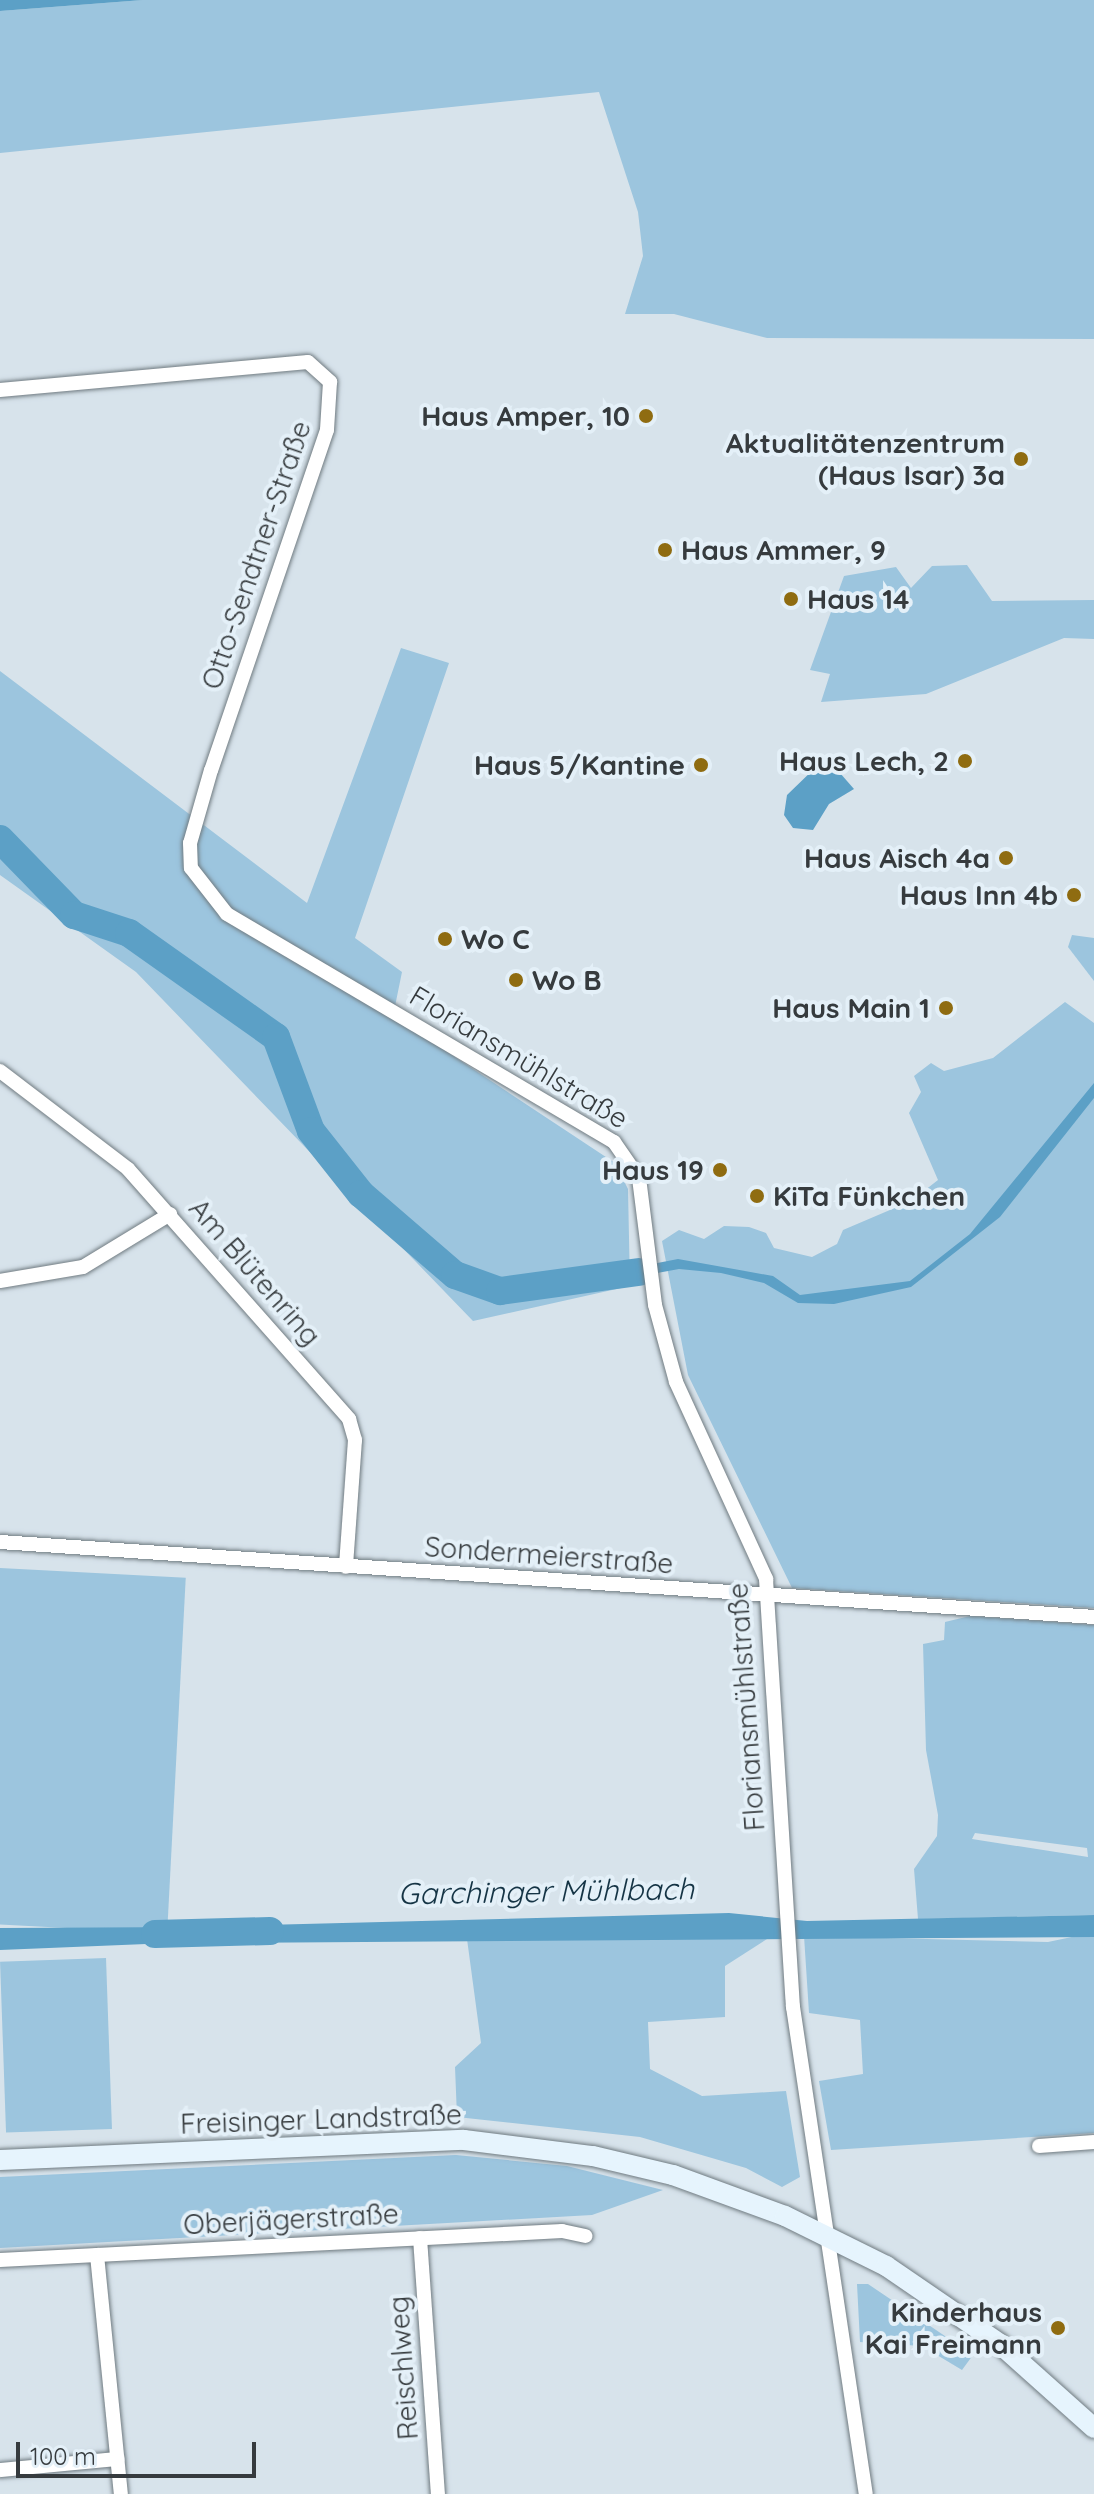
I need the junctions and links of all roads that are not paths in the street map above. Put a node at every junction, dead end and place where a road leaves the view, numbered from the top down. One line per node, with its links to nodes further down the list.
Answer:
1 (0, 390): 2 (street, Otto-Sendtner-Straße)
2 (358, 992): 8 (street, Floriansmühlstraße)
3 (0, 1071): 4 (street, Am Blütenring)
4 (170, 1214): 5 (street); 7 (street, Am Blütenring)
5 (0, 1281)
6 (0, 1542): 7 (street, Sondermeierstraße)
7 (346, 1567): 8 (street, Sondermeierstraße)
8 (769, 1597): 9 (street, Sondermeierstraße); 13 (street, Floriansmühlstraße)
9 (1094, 1617)
10 (1094, 2142): 11 (street)
11 (1039, 2146)
12 (0, 2160): 13 (main road, Freisinger Landstraße)
13 (826, 2234): 18 (main road, Freisinger Landstraße); 23 (street, Floriansmühlstraße)
14 (585, 2236): 15 (street, Oberjägerstraße)
15 (420, 2238): 16 (street, Oberjägerstraße); 22 (street, Reischlweg)
16 (97, 2255): 17 (street, Oberjägerstraße); 19 (street)
17 (0, 2260)
18 (1094, 2428)
19 (117, 2459): 20 (street); 21 (street)
20 (0, 2470)
21 (121, 2494)
22 (438, 2494)
23 (866, 2494)

